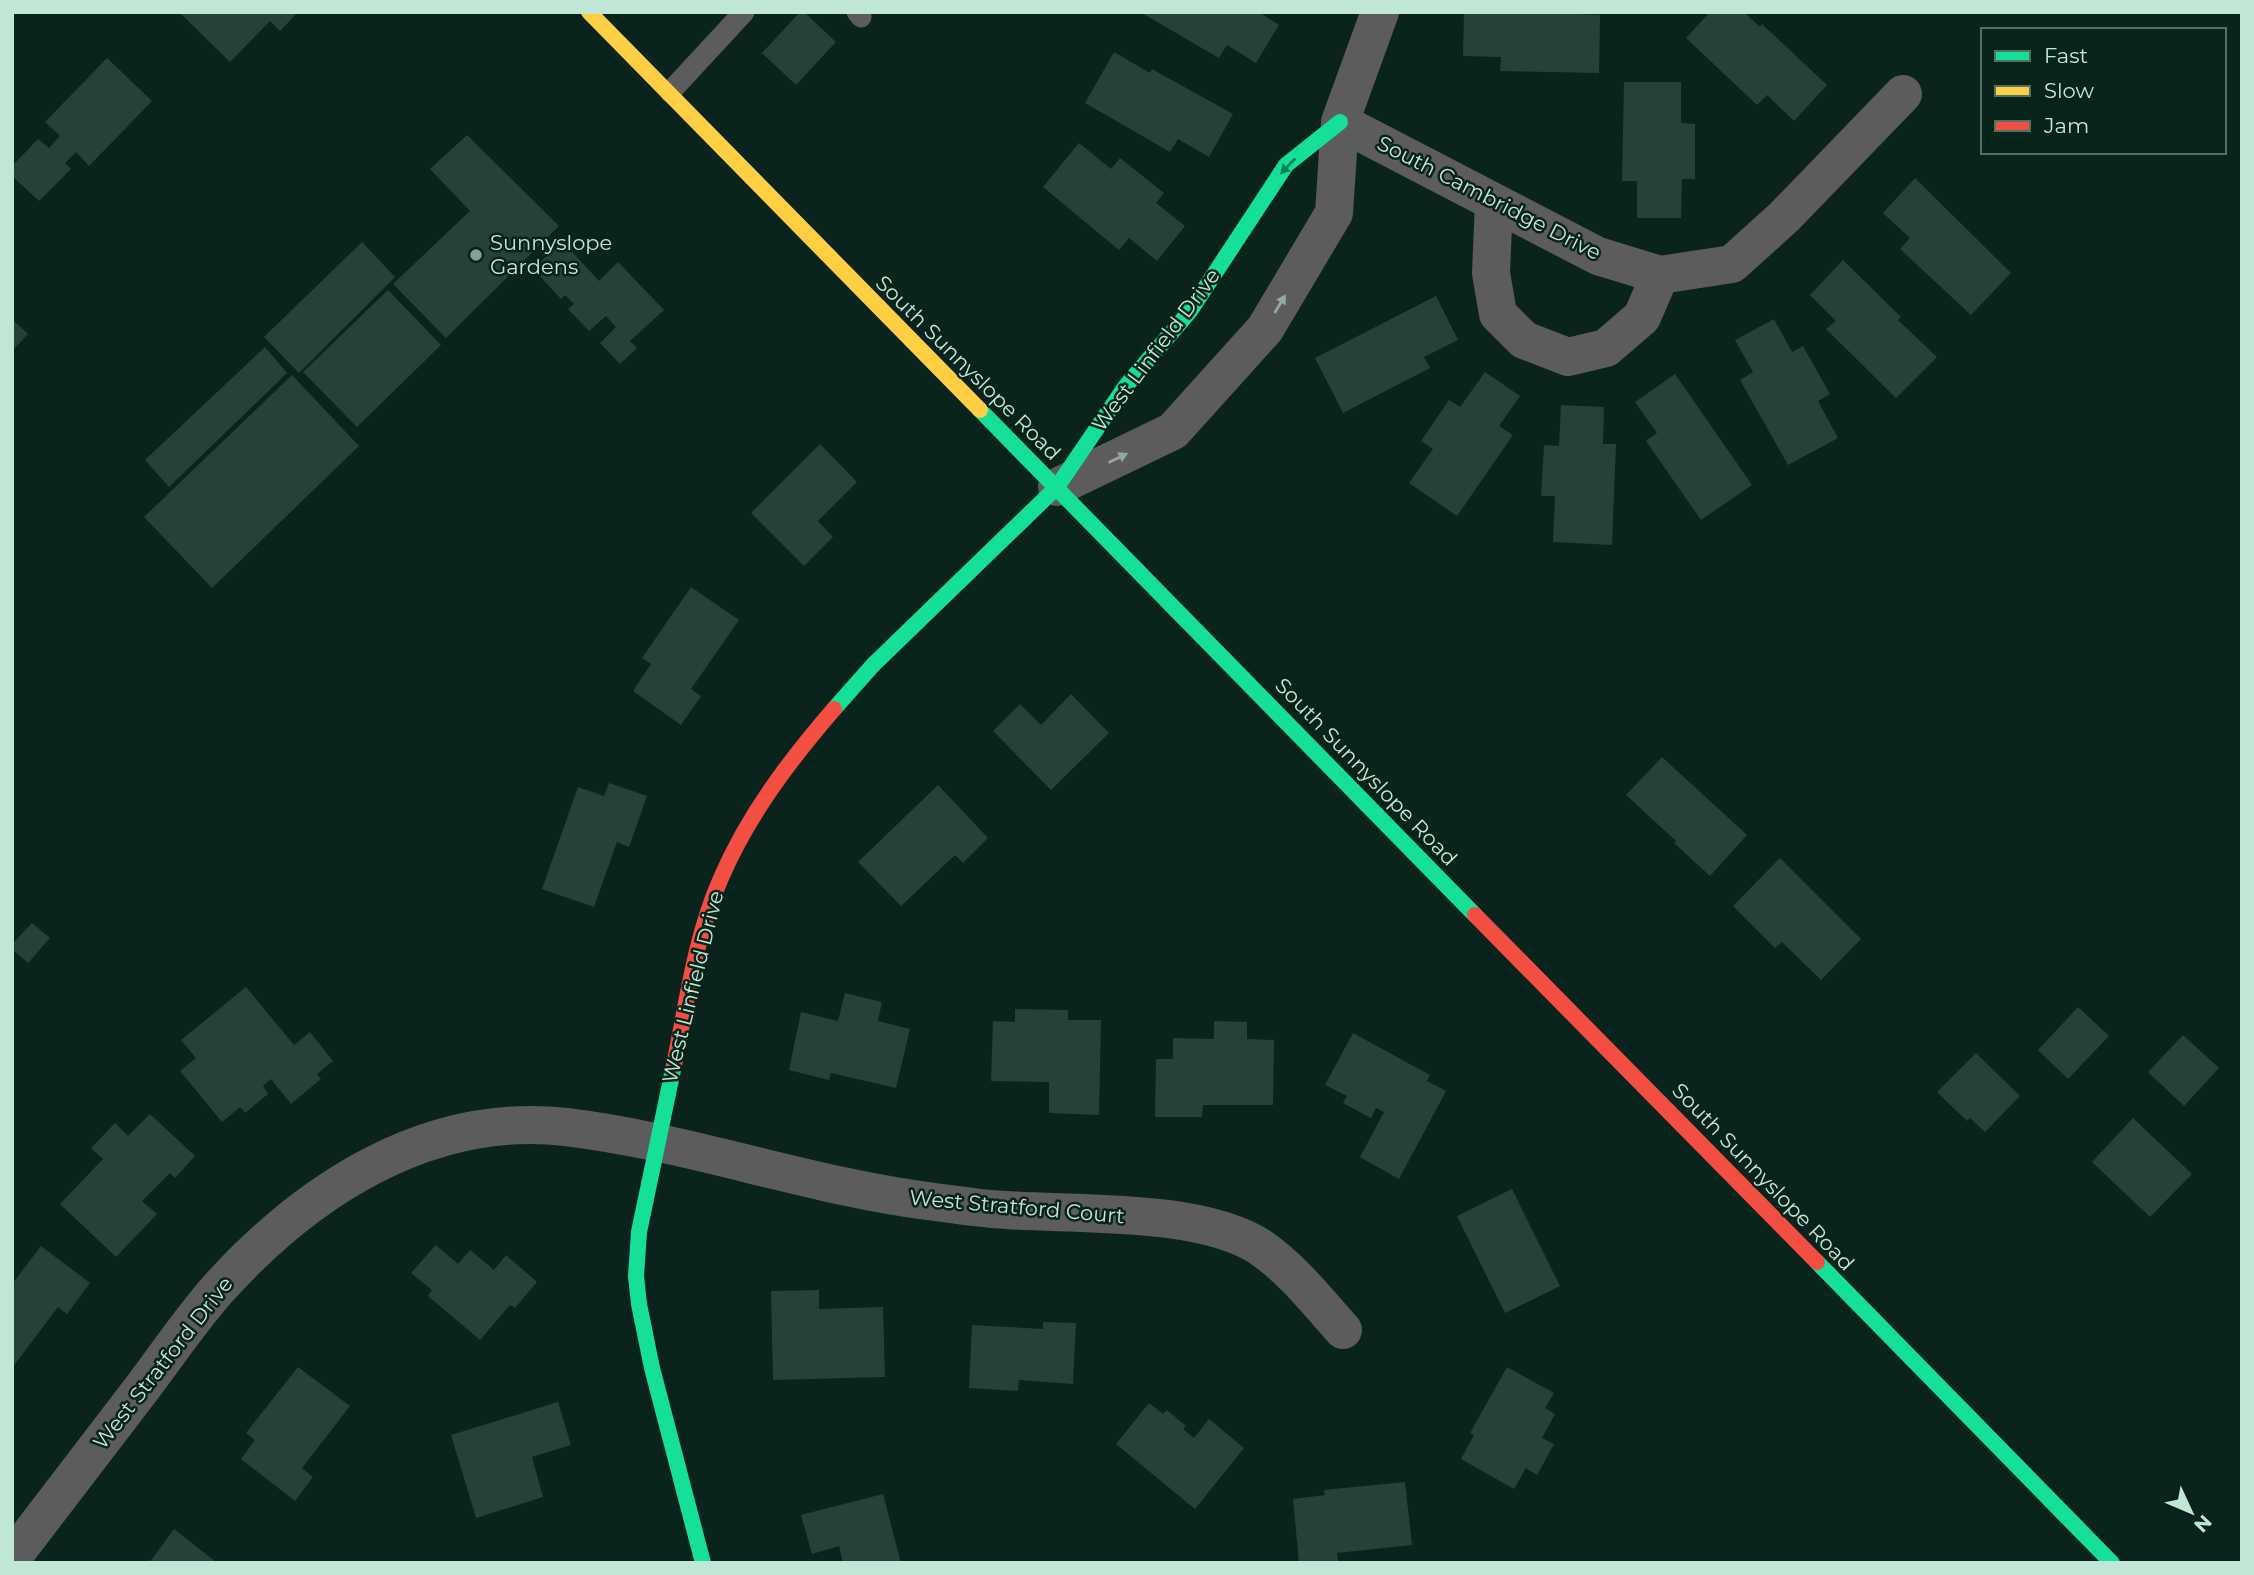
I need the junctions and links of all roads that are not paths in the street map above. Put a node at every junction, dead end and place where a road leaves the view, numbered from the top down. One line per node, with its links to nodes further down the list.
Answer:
1 (589, 12): 4 (street, South Sunnyslope Road)
2 (744, 12): 4 (lane)
3 (1380, 12): 6 (street, West Linfield Drive)
4 (670, 92): 9 (street, South Sunnyslope Road)
5 (1903, 94): 8 (street, South Cambridge Drive)
6 (1340, 122): 7 (street, South Cambridge Drive); 9 (street, West Linfield Drive, one-way to 9); 9 (street, West Linfield Drive, one-way to 6)
7 (1494, 202): 8 (street, South Cambridge Drive); 8 (street)
8 (1660, 275)
9 (1057, 488): 10 (street, West Linfield Drive); 14 (street, South Sunnyslope Road)
10 (657, 1143): 11 (street, West Stratford Court); 12 (street, West Stratford Drive); 13 (street, West Linfield Drive)
11 (1343, 1330)
12 (12, 1558)
13 (702, 1563)
14 (2112, 1563)

